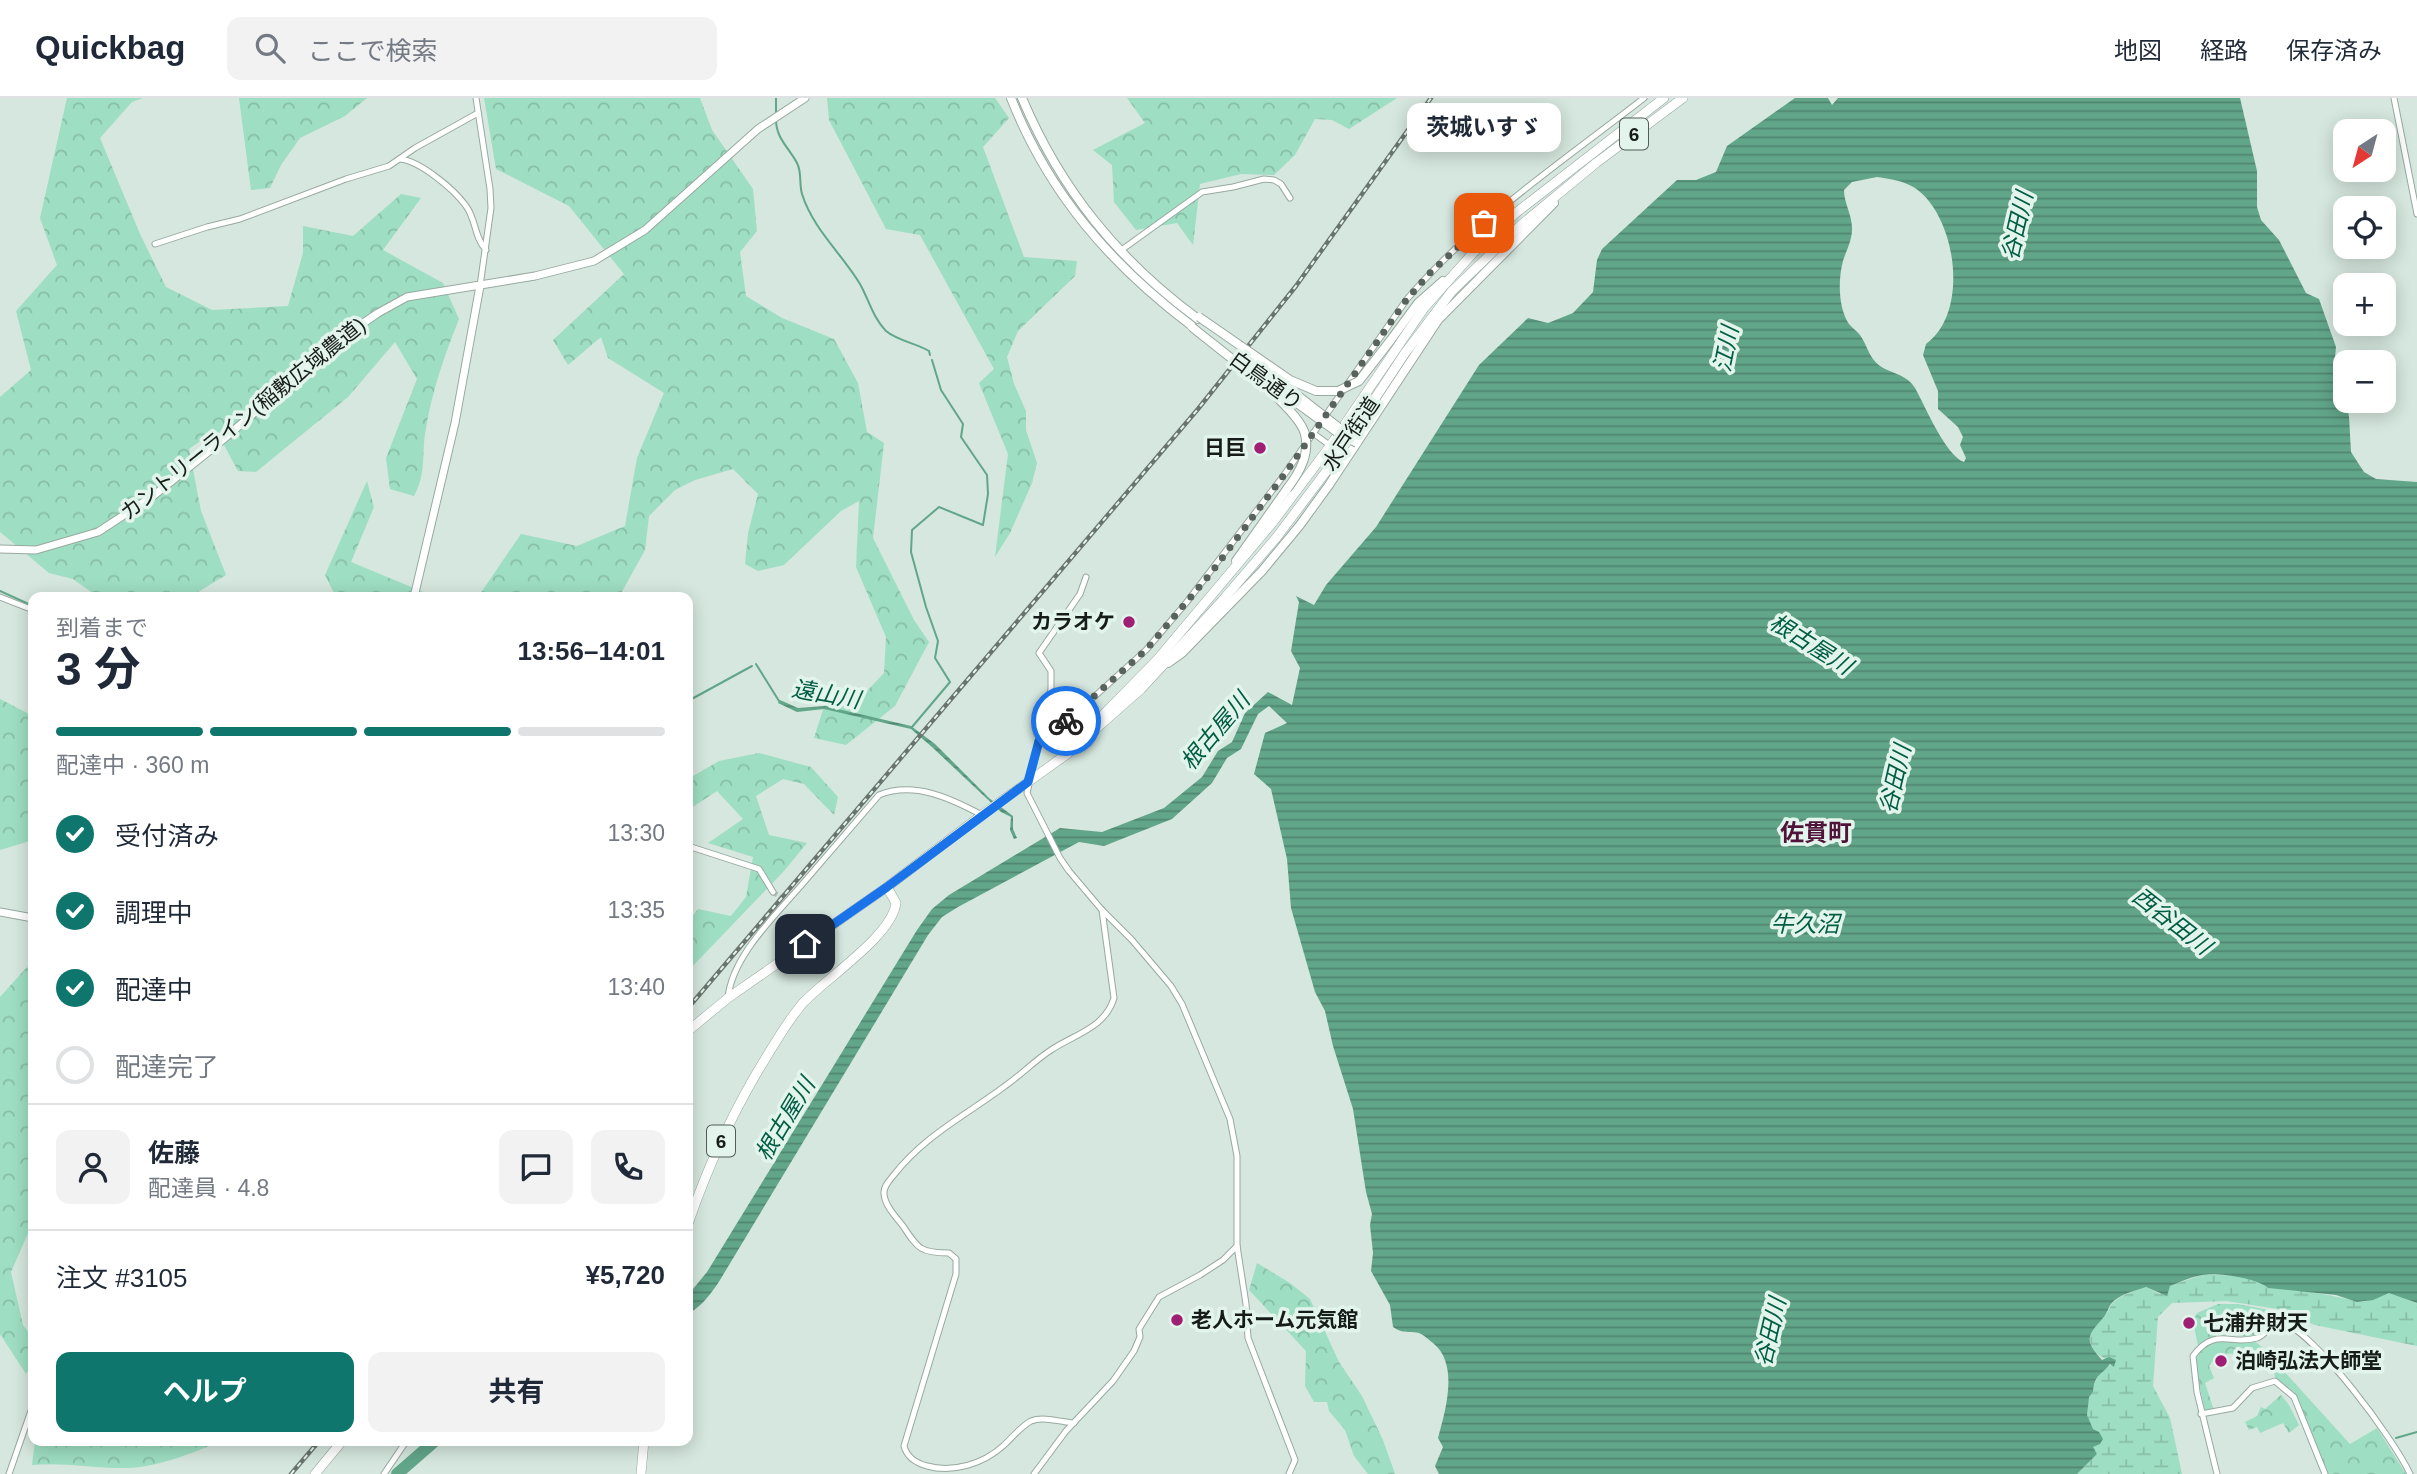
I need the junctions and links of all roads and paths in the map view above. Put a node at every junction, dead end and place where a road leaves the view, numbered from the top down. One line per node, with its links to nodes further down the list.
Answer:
1 (476, 98): 10 (street)
2 (805, 98): 19 (street, カントリーライン(稲敷広域農道))
3 (1011, 98): 20 (main road, 白鳥通り)
4 (1022, 98): 17 (main road, 白鳥通り)
5 (1644, 98): 22 (street)
6 (1664, 98): 9 (highway, 水戸街道 / 6)
7 (1683, 98): 12 (highway, 水戸街道 / 6)
8 (2393, 98): 14 (street)
9 (1652, 102): 18 (highway, 水戸街道 / 6)
10 (478, 113): 11 (street); 16 (street)
11 (400, 159): 15 (street); 16 (street)
12 (1586, 172): 23 (main road); 25 (highway, 水戸街道 / 6)
13 (1290, 198): 17 (street)
14 (2417, 214)
15 (155, 244)
16 (485, 250): 19 (street)
17 (1120, 251): 20 (main road, 白鳥通り)
18 (1473, 253): 21 (main road, bridge); 24 (highway, 水戸街道 / 6)
19 (480, 286): 26 (street, カントリーライン(稲敷広域農道)); 28 (street)
20 (1178, 310): 21 (main road, 白鳥通り)
21 (1195, 323): 23 (main road, 白鳥通り, bridge); 29 (main road, bridge)
22 (1313, 433): 24 (street); 32 (street)
23 (1357, 443): 33 (main road)
24 (1330, 446): 25 (street); 29 (highway, 水戸街道 / 6)
25 (1339, 452): 33 (highway, 水戸街道 / 6)
26 (0, 549)
27 (1086, 577): 34 (street)
28 (415, 592)
29 (1213, 596): 33 (highway, 水戸街道 / 6)
30 (0, 597): 31 (street)
31 (28, 608)
32 (1146, 650): 33 (street); 34 (street)
33 (1161, 663): 35 (highway, 水戸街道 / 6)
34 (1039, 741): 35 (street)
35 (1028, 782): 36 (highway, 水戸街道 / 6); 40 (street)
36 (982, 814): 38 (highway, 水戸街道 / 6); 43 (street)
37 (693, 848): 39 (street)
38 (887, 887): 43 (highway, 水戸街道 / 6); 45 (highway, 6)
39 (772, 892)
40 (1102, 910): 46 (street); 53 (street)
41 (0, 912): 42 (street)
42 (28, 917)
43 (728, 998): 44 (highway, 水戸街道 / 6)
44 (693, 1027)
45 (693, 1212)
46 (1237, 1246): 49 (street); 59 (street)
47 (2202, 1415): 60 (street); 61 (street); 62 (street)
48 (28, 1419): 55 (street)
49 (1074, 1423): 53 (street); 58 (street)
50 (338, 1446): 54 (highway)
51 (403, 1446): 56 (street)
52 (643, 1446): 57 (highway)
53 (941, 1471)
54 (319, 1472)
55 (9, 1474)
56 (384, 1474)
57 (641, 1474)
58 (1034, 1474)
59 (1289, 1474)
60 (2217, 1474)
61 (2325, 1474)
62 (2410, 1474)

